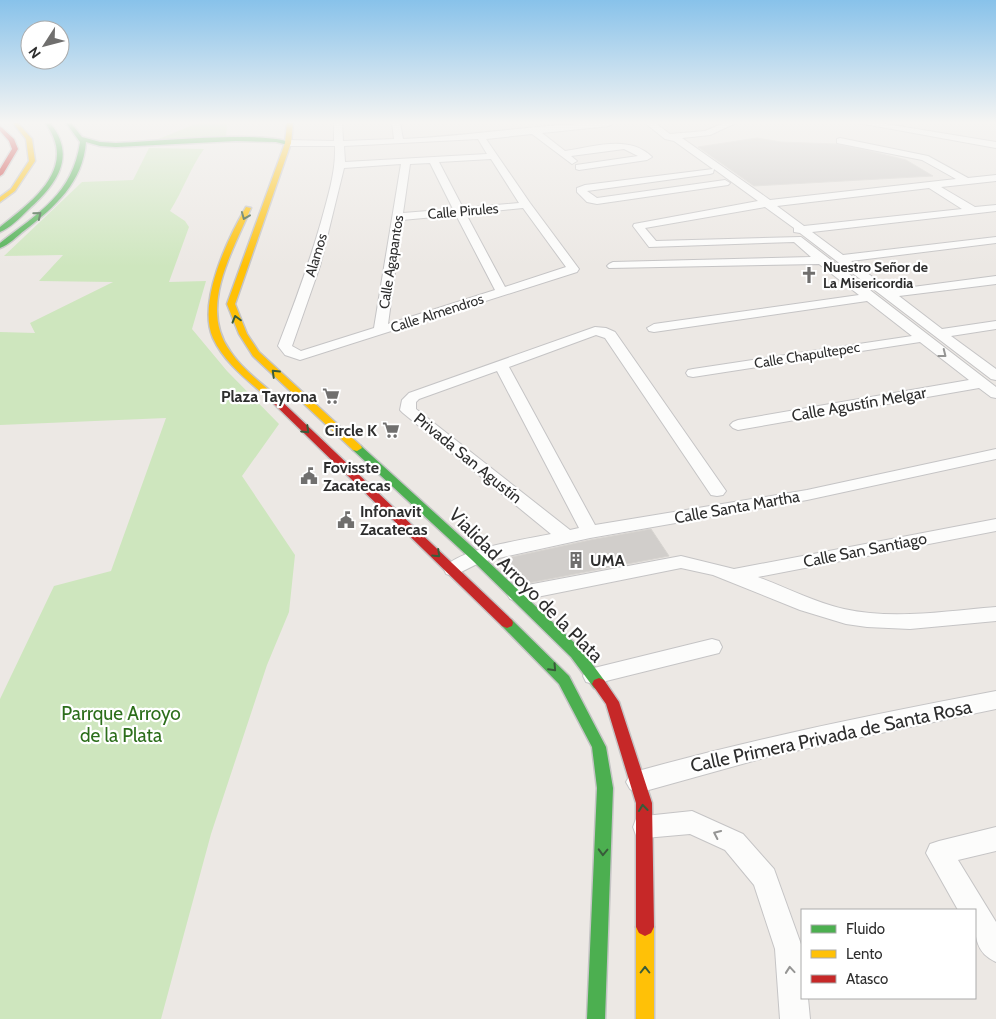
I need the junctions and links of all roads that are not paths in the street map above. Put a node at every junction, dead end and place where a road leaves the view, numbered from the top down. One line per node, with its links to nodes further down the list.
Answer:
1 (26, 171): 16 (main road)
2 (57, 171): 25 (main road)
3 (76, 171): 28 (main road, one-way to 3)
4 (278, 171): 53 (main road, Vialidad Arroyo de la Plata, one-way to 4)
5 (339, 171): 45 (street, Alamos)
6 (405, 171): 24 (street, Calle Agapantos)
7 (438, 171): 23 (street)
8 (504, 171): 19 (street)
9 (710, 171): 14 (street); 14 (street)
10 (721, 171): 18 (street)
11 (947, 171): 13 (street)
12 (996, 178): 13 (street)
13 (966, 181): 15 (street)
14 (725, 183): 20 (street)
15 (930, 185): 18 (street); 22 (street)
16 (0, 200)
17 (252, 200): 55 (main road, one-way to 55)
18 (767, 203): 20 (street); 26 (street)
19 (526, 205): 23 (street, Calle Pirules); 35 (street, Calle Almendros)
20 (754, 205): 26 (street); 26 (street)
21 (996, 208): 22 (street)
22 (972, 210): 26 (street)
23 (460, 212): 24 (street, Calle Pirules); 35 (street)
24 (399, 216): 42 (street, Calle Agapantos)
25 (0, 230)
26 (800, 235): 29 (street); 30 (street)
27 (996, 240): 29 (street)
28 (0, 246)
29 (841, 259): 32 (street)
30 (822, 260): 31 (street); 33 (street)
31 (613, 266)
32 (866, 277): 33 (street); 36 (street)
33 (847, 280): 37 (street)
34 (996, 280): 36 (street)
35 (502, 292): 42 (street, Calle Almendros)
36 (889, 294): 38 (street)
37 (869, 297): 39 (street); 41 (street)
38 (916, 315): 39 (street); 43 (street)
39 (896, 318): 44 (street)
40 (996, 325): 43 (street)
41 (654, 328)
42 (380, 331): 45 (street, Calle Almendros)
43 (941, 333): 48 (street)
44 (922, 338): 47 (street, Calle Chapultepec); 49 (street, one-way to 49)
45 (300, 356)
46 (501, 366): 54 (street, Privada San Agustín); 57 (street); 58 (street, Privada San Agustín)
47 (693, 373)
48 (996, 376)
49 (980, 383): 50 (street); 51 (street, Calle Agustín Melgar)
50 (996, 394)
51 (738, 426)
52 (996, 454): 57 (street, Calle Santa Martha)
53 (396, 485): 55 (main road); 59 (main road, Vialidad Arroyo de la Plata)
54 (717, 491)
55 (375, 495): 60 (main road, one-way to 60)
56 (996, 525): 61 (street, Calle San Santiago)
57 (590, 532): 58 (street, Calle Santa Martha)
58 (566, 537): 59 (street, Calle Santa Martha)
59 (476, 557): 60 (street, Calle Santa Martha); 62 (main road, Vialidad Arroyo de la Plata)
60 (453, 569): 73 (main road, one-way to 73)
61 (734, 576): 62 (street); 63 (street)
62 (517, 594): 65 (main road, Vialidad Arroyo de la Plata)
63 (996, 614)
64 (712, 647): 65 (street)
65 (594, 676): 67 (main road, Vialidad Arroyo de la Plata)
66 (996, 700): 67 (street, Calle Primera Privada de Santa Rosa)
67 (638, 782): 68 (main road, Vialidad Arroyo de la Plata, one-way to 67)
68 (645, 827): 74 (main road, Vialidad Arroyo de la Plata, one-way to 68); 75 (street, one-way to 68)
69 (996, 839): 70 (street)
70 (973, 909)
71 (976, 914): 72 (street)
72 (996, 948)
73 (596, 1019)
74 (645, 1019)
75 (794, 1019)

